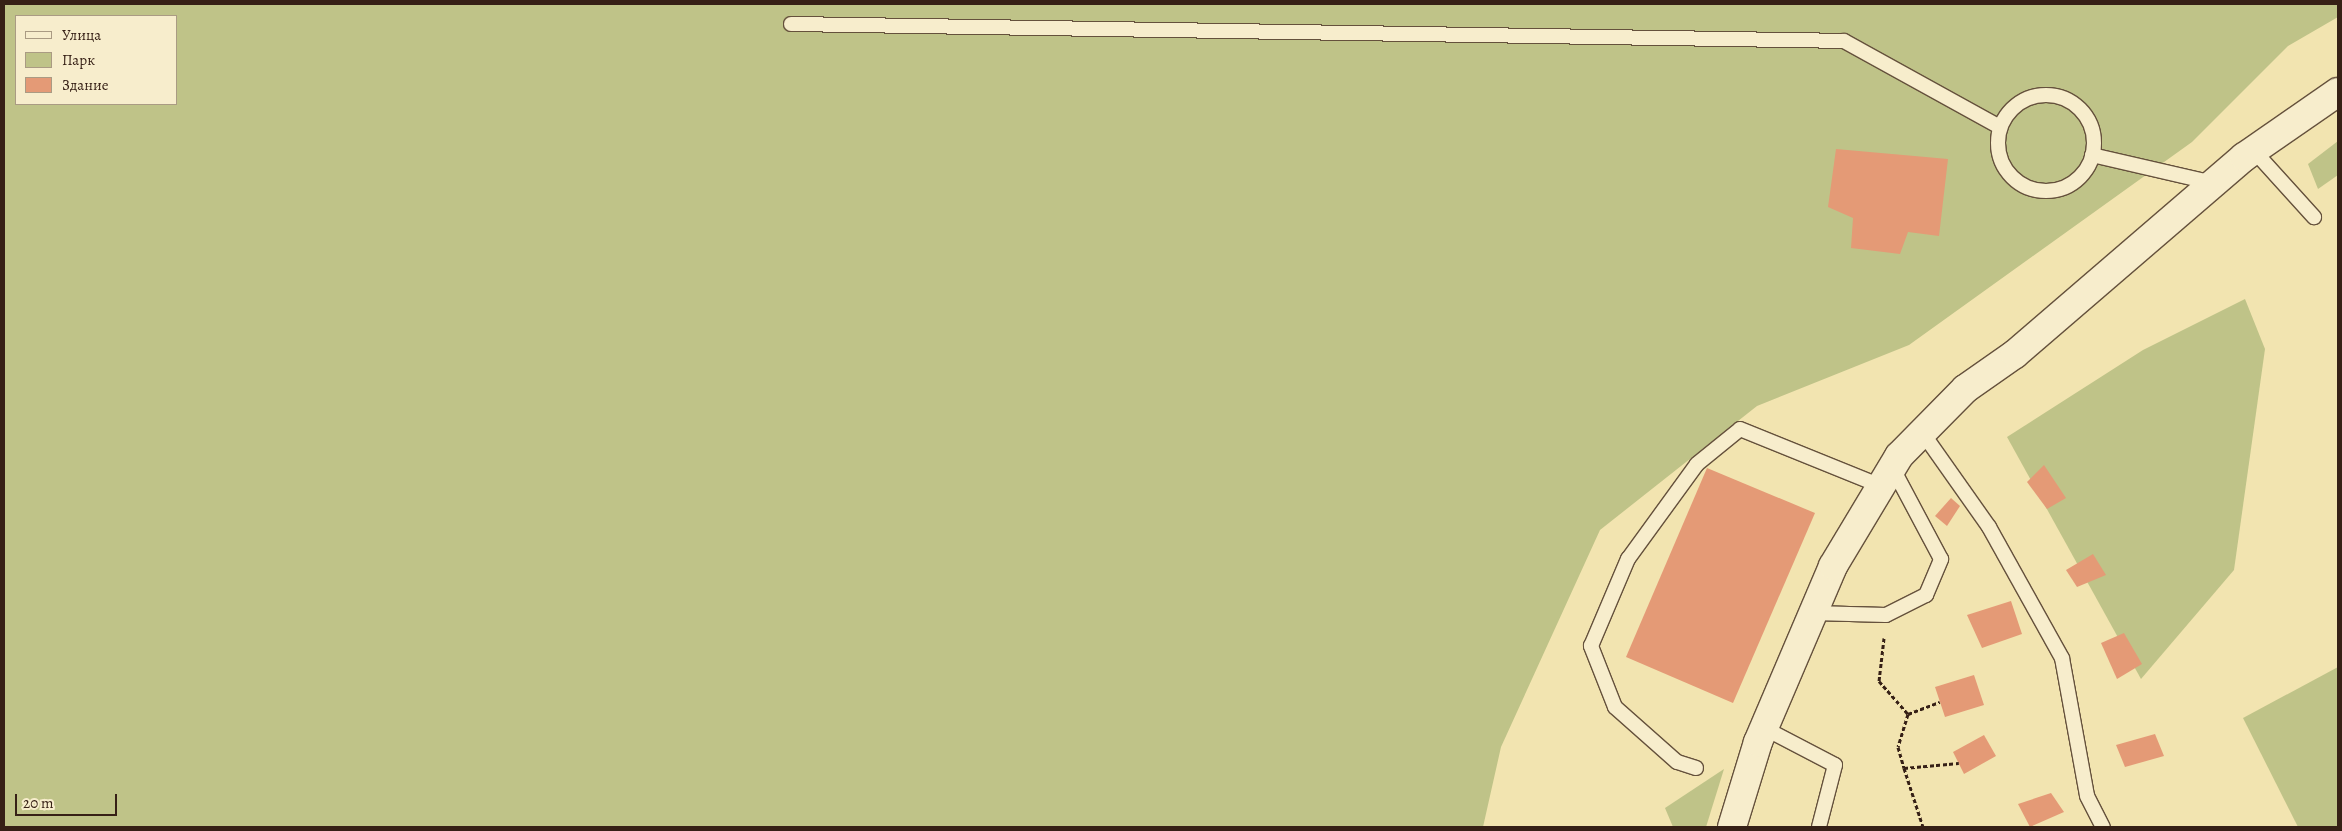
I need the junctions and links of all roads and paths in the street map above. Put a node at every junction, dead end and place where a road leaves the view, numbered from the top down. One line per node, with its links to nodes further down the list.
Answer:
1 (791, 24): 3 (lane)
2 (2338, 92): 4 (street)
3 (2000, 127): 5 (lane); 5 (lane)
4 (2254, 152): 6 (street); 7 (lane)
5 (2092, 155): 6 (lane)
6 (2213, 183): 8 (street)
7 (2314, 217)
8 (1922, 432): 9 (street); 21 (lane)
9 (1886, 476): 10 (street); 11 (lane); 16 (lane)
10 (1813, 613): 11 (lane); 14 (street)
11 (1886, 615): 13 (path)
12 (1940, 702): 13 (path)
13 (1908, 714): 17 (path)
14 (1764, 728): 18 (street); 19 (lane)
15 (1958, 763): 17 (path)
16 (1696, 768)
17 (1904, 768): 20 (path)
18 (1732, 827)
19 (1819, 827)
20 (1923, 827)
21 (2103, 827)

